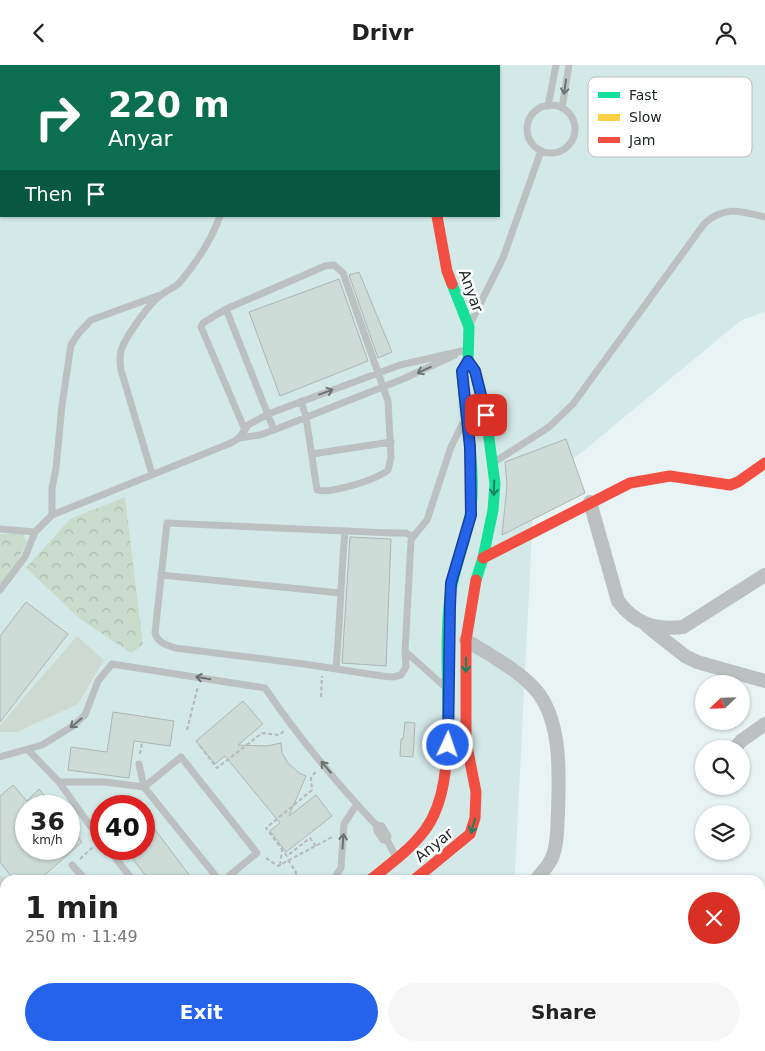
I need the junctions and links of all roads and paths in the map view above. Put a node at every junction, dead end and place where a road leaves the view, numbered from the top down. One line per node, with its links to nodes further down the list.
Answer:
1 (556, 65): 3 (lane)
2 (569, 65): 4 (lane, one-way to 4)
3 (548, 106): 4 (lane); 5 (lane)
4 (562, 108): 5 (lane)
5 (541, 151): 11 (lane)
6 (220, 217): 9 (lane)
7 (437, 217): 11 (street, Anyar)
8 (765, 217): 26 (lane)
9 (160, 295): 28 (lane); 30 (lane)
10 (226, 309): 14 (lane); 17 (lane); 20 (lane)
11 (469, 327): 12 (street, Anyar)
12 (468, 349): 13 (street, Anyar); 14 (lane); 15 (lane, one-way to 15)
13 (465, 366): 19 (street, Anyar); 26 (street, Anyar)
14 (378, 373): 15 (lane); 16 (lane, one-way to 14)
15 (383, 387): 18 (lane); 24 (lane)
16 (301, 401): 17 (lane); 18 (lane)
17 (268, 414): 20 (lane); 21 (lane)
18 (306, 417): 21 (lane); 25 (lane)
19 (466, 419): 34 (lane); 46 (street, Anyar)
20 (244, 428): 22 (lane); 23 (lane)
21 (274, 430): 22 (lane)
22 (248, 437): 23 (lane)
23 (239, 438): 28 (lane)
24 (390, 442): 25 (lane); 25 (lane)
25 (312, 454)
26 (494, 463): 35 (street, Anyar, one-way to 35)
27 (765, 463): 29 (street)
28 (152, 474): 30 (lane)
29 (590, 502): 35 (street); 40 (street)
30 (52, 515): 33 (lane)
31 (0, 529): 33 (lane)
32 (345, 531): 34 (lane); 36 (lane); 39 (lane)
33 (35, 532): 38 (lane)
34 (413, 537): 42 (lane)
35 (483, 558): 41 (street, Anyar)
36 (161, 575): 39 (lane); 43 (lane)
37 (765, 575): 40 (street)
38 (0, 590)
39 (340, 593): 44 (lane)
40 (644, 624): 45 (street)
41 (466, 640): 71 (street, Anyar, one-way to 71); 79 (street)
42 (405, 651): 44 (lane); 46 (lane)
43 (322, 666): 44 (lane); 48 (path)
44 (336, 668)
45 (765, 681)
46 (448, 689): 71 (street, Anyar)
47 (197, 694): 50 (path)
48 (321, 697)
49 (765, 724): 52 (street)
50 (187, 730)
51 (280, 735): 54 (path)
52 (742, 740)
53 (142, 742): 57 (path)
54 (200, 746)
55 (28, 750): 56 (lane); 59 (lane); 61 (lane, one-way to 55)
56 (0, 757)
57 (139, 764): 60 (lane)
58 (311, 778): 65 (path)
59 (59, 782): 60 (lane); 62 (lane)
60 (144, 787): 66 (lane); 74 (lane)
61 (357, 804): 63 (lane); 71 (lane)
62 (90, 826)
63 (344, 835): 64 (path); 77 (lane, one-way to 63)
64 (316, 846): 65 (path); 68 (path)
65 (282, 850): 70 (path)
66 (257, 853): 70 (path); 75 (lane)
67 (117, 860): 73 (lane)
68 (288, 860): 70 (path); 76 (path)
69 (72, 865): 72 (lane)
70 (280, 865)
71 (407, 871): 78 (street, Anyar)
72 (81, 875)
73 (130, 875)
74 (215, 875)
75 (230, 875)
76 (295, 875)
77 (336, 875)
78 (391, 875)
79 (540, 875)

